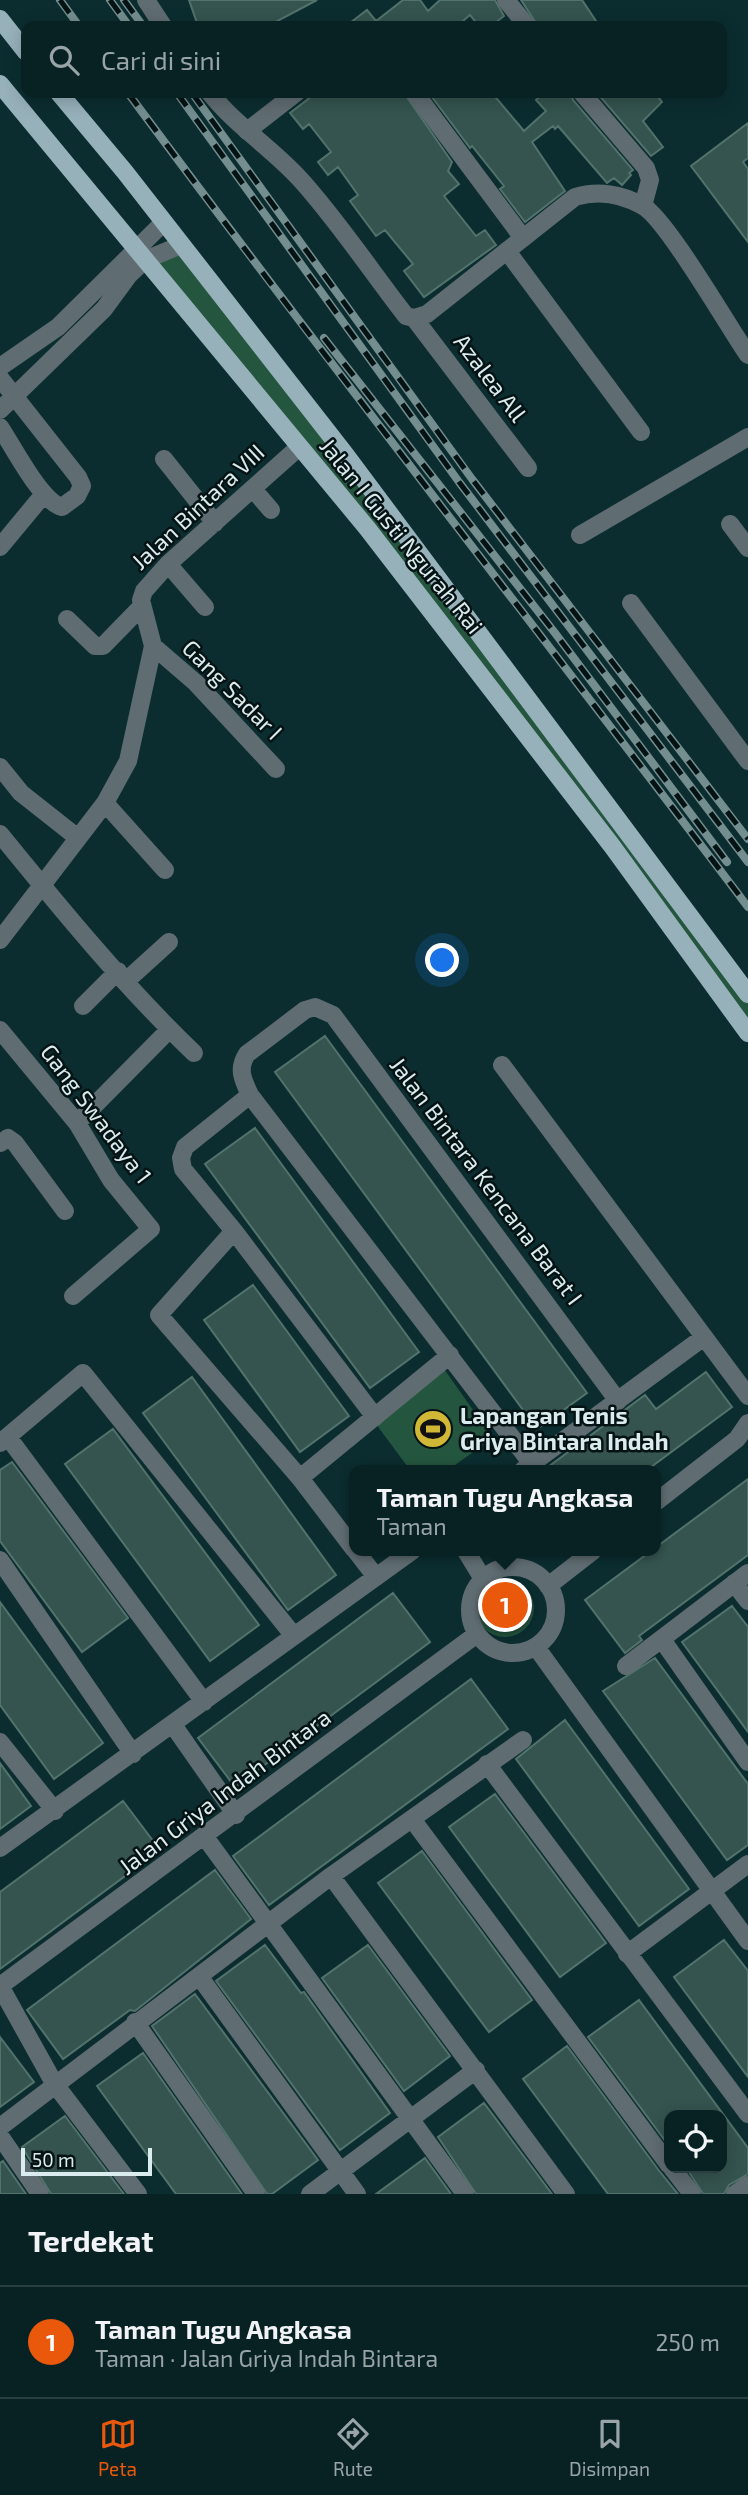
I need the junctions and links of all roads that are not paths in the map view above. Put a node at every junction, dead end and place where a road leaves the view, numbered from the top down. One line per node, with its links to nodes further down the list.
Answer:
1 (146, 0): 4 (street)
2 (506, 0): 5 (street)
3 (0, 19): 6 (main road)
4 (160, 21)
5 (523, 21)
6 (21, 46)
7 (0, 83): 19 (main road, Jalan I Gusti Ngurah Rai)
8 (63, 98): 15 (main road, Jalan I Gusti Ngurah Rai)
9 (215, 98): 13 (street, Azalea All)
10 (290, 98): 13 (street)
11 (419, 98): 16 (street)
12 (586, 98): 14 (street)
13 (247, 131): 20 (street, Azalea All)
14 (643, 206): 16 (street); 21 (street)
15 (163, 223): 17 (main road, Jalan I Gusti Ngurah Rai); 19 (street)
16 (523, 238): 18 (street)
17 (181, 245): 19 (street); 57 (main road, Jalan I Gusti Ngurah Rai)
18 (507, 251): 20 (street); 27 (street)
19 (141, 255): 22 (street); 24 (street); 29 (main road, Jalan I Gusti Ngurah Rai)
20 (414, 318): 31 (street, Azalea All)
21 (748, 355)
22 (0, 367)
23 (0, 378): 24 (street)
24 (15, 397): 25 (street); 33 (street)
25 (0, 410)
26 (0, 427): 33 (street)
27 (641, 432)
28 (748, 437): 37 (street)
29 (298, 448): 32 (street, Jalan Bintara VIII); 61 (main road, Jalan I Gusti Ngurah Rai)
30 (163, 459): 35 (street)
31 (528, 468)
32 (253, 489): 34 (street); 35 (street, Jalan Bintara VIII)
33 (44, 494): 38 (street)
34 (271, 510)
35 (215, 523): 40 (street, Jalan Bintara VIII)
36 (730, 524): 39 (street)
37 (580, 535)
38 (0, 547)
39 (748, 548)
40 (168, 564): 42 (street, Jalan Bintara VIII); 43 (street)
41 (631, 603): 46 (street)
42 (142, 606): 44 (street); 45 (street, Jalan Bintara VIII)
43 (205, 607)
44 (67, 619)
45 (153, 646): 48 (street, Gang Sadar I); 49 (street, Jalan Bintara VIII)
46 (748, 761)
47 (0, 767): 51 (street)
48 (276, 769)
49 (104, 803): 51 (street, Jalan Bintara VIII); 52 (street)
50 (0, 834): 53 (street)
51 (78, 838): 53 (street, Jalan Bintara VIII)
52 (164, 870)
53 (42, 886): 54 (street, Jalan Bintara VIII); 56 (street)
54 (0, 940)
55 (169, 942): 56 (street)
56 (122, 976): 58 (street); 60 (street)
57 (748, 994)
58 (83, 1006)
59 (0, 1030): 65 (street, Gang Swadaya 1)
60 (170, 1030): 62 (street); 65 (street)
61 (748, 1032)
62 (194, 1053)
63 (502, 1065): 70 (street)
64 (250, 1095): 68 (street); 71 (street); 73 (street, Jalan Bintara Kencana Barat I)
65 (77, 1124): 69 (street, Gang Swadaya 1)
66 (0, 1143): 67 (street)
67 (65, 1212)
68 (234, 1231): 74 (street); 80 (street)
69 (73, 1296)
70 (705, 1338): 72 (street); 73 (street)
71 (450, 1355): 74 (street); 78 (street)
72 (748, 1396)
73 (618, 1401): 79 (street)
74 (374, 1417): 80 (street)
75 (748, 1423): 76 (street)
76 (743, 1437): 81 (street)
77 (4, 1440): 94 (street); 98 (street)
78 (526, 1465)
79 (530, 1465)
80 (300, 1478): 82 (street)
81 (661, 1498)
82 (349, 1542)
83 (360, 1556): 88 (street)
84 (405, 1556): 88 (street)
85 (469, 1556): 90 (street)
86 (587, 1556): 91 (street)
87 (0, 1560): 102 (street)
88 (376, 1577): 94 (street)
89 (741, 1578): 92 (street); 95 (street)
90 (483, 1579): 91 (street); 93 (street)
91 (548, 1586): 96 (street)
92 (748, 1601)
93 (477, 1634): 96 (street); 106 (street, Jalan Griya Indah Bintara)
94 (294, 1636): 98 (street)
95 (663, 1641): 97 (street); 103 (street)
96 (536, 1647): 112 (street)
97 (626, 1666)
98 (204, 1702): 99 (street)
99 (173, 1725): 102 (street); 106 (street)
100 (523, 1740): 104 (street)
101 (0, 1742): 105 (street)
102 (133, 1754): 105 (street)
103 (748, 1762)
104 (487, 1764): 107 (street); 115 (street)
105 (55, 1811): 109 (street)
106 (236, 1815): 108 (street, Jalan Griya Indah Bintara)
107 (412, 1819): 111 (street); 125 (street)
108 (205, 1837): 113 (street); 117 (street, Jalan Griya Indah Bintara)
109 (0, 1848)
110 (748, 1864): 112 (street)
111 (331, 1876): 113 (street); 119 (street)
112 (711, 1890): 114 (street); 115 (street)
113 (269, 1925): 116 (street); 122 (street)
114 (748, 1941)
115 (627, 1954): 121 (street)
116 (199, 1976): 118 (street); 126 (street)
117 (0, 1986): 120 (street)
118 (135, 2022): 120 (street); 131 (street)
119 (476, 2070): 122 (street); 135 (street)
120 (54, 2083): 123 (street); 130 (street)
121 (748, 2115)
122 (408, 2118): 126 (street); 134 (street)
123 (0, 2127)
124 (0, 2136): 129 (street)
125 (664, 2158)
126 (339, 2171): 132 (street); 133 (street)
127 (676, 2173): 136 (street)
128 (748, 2185): 137 (street)
129 (40, 2194)
130 (138, 2194)
131 (256, 2194)
132 (310, 2194)
133 (357, 2194)
134 (466, 2194)
135 (566, 2194)
136 (692, 2194)
137 (736, 2194)

